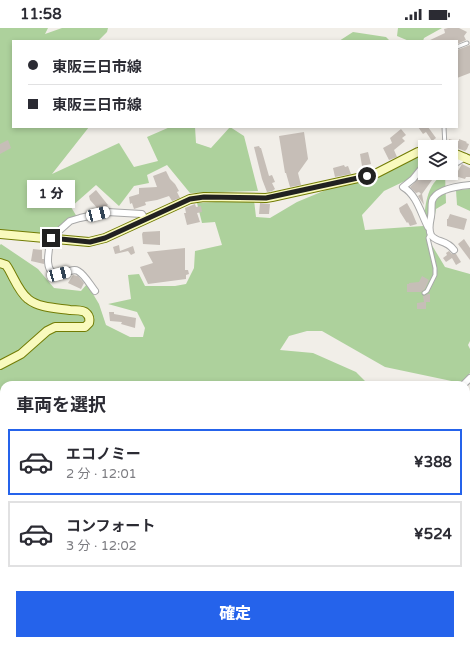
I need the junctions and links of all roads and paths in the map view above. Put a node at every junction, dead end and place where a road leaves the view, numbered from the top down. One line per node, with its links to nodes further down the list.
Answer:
1 (468, 42): 2 (lane)
2 (458, 47)
3 (444, 128): 4 (lane)
4 (445, 140)
5 (418, 152): 8 (main road)
6 (418, 173): 9 (street)
7 (470, 184): 9 (street)
8 (145, 219): 12 (main road); 12 (street)
9 (430, 227): 11 (street)
10 (0, 234): 12 (main road)
11 (431, 234): 13 (street); 16 (lane)
12 (51, 238): 15 (street)
13 (454, 250)
14 (0, 263): 17 (main road)
15 (95, 291)
16 (424, 293)
17 (0, 365)

